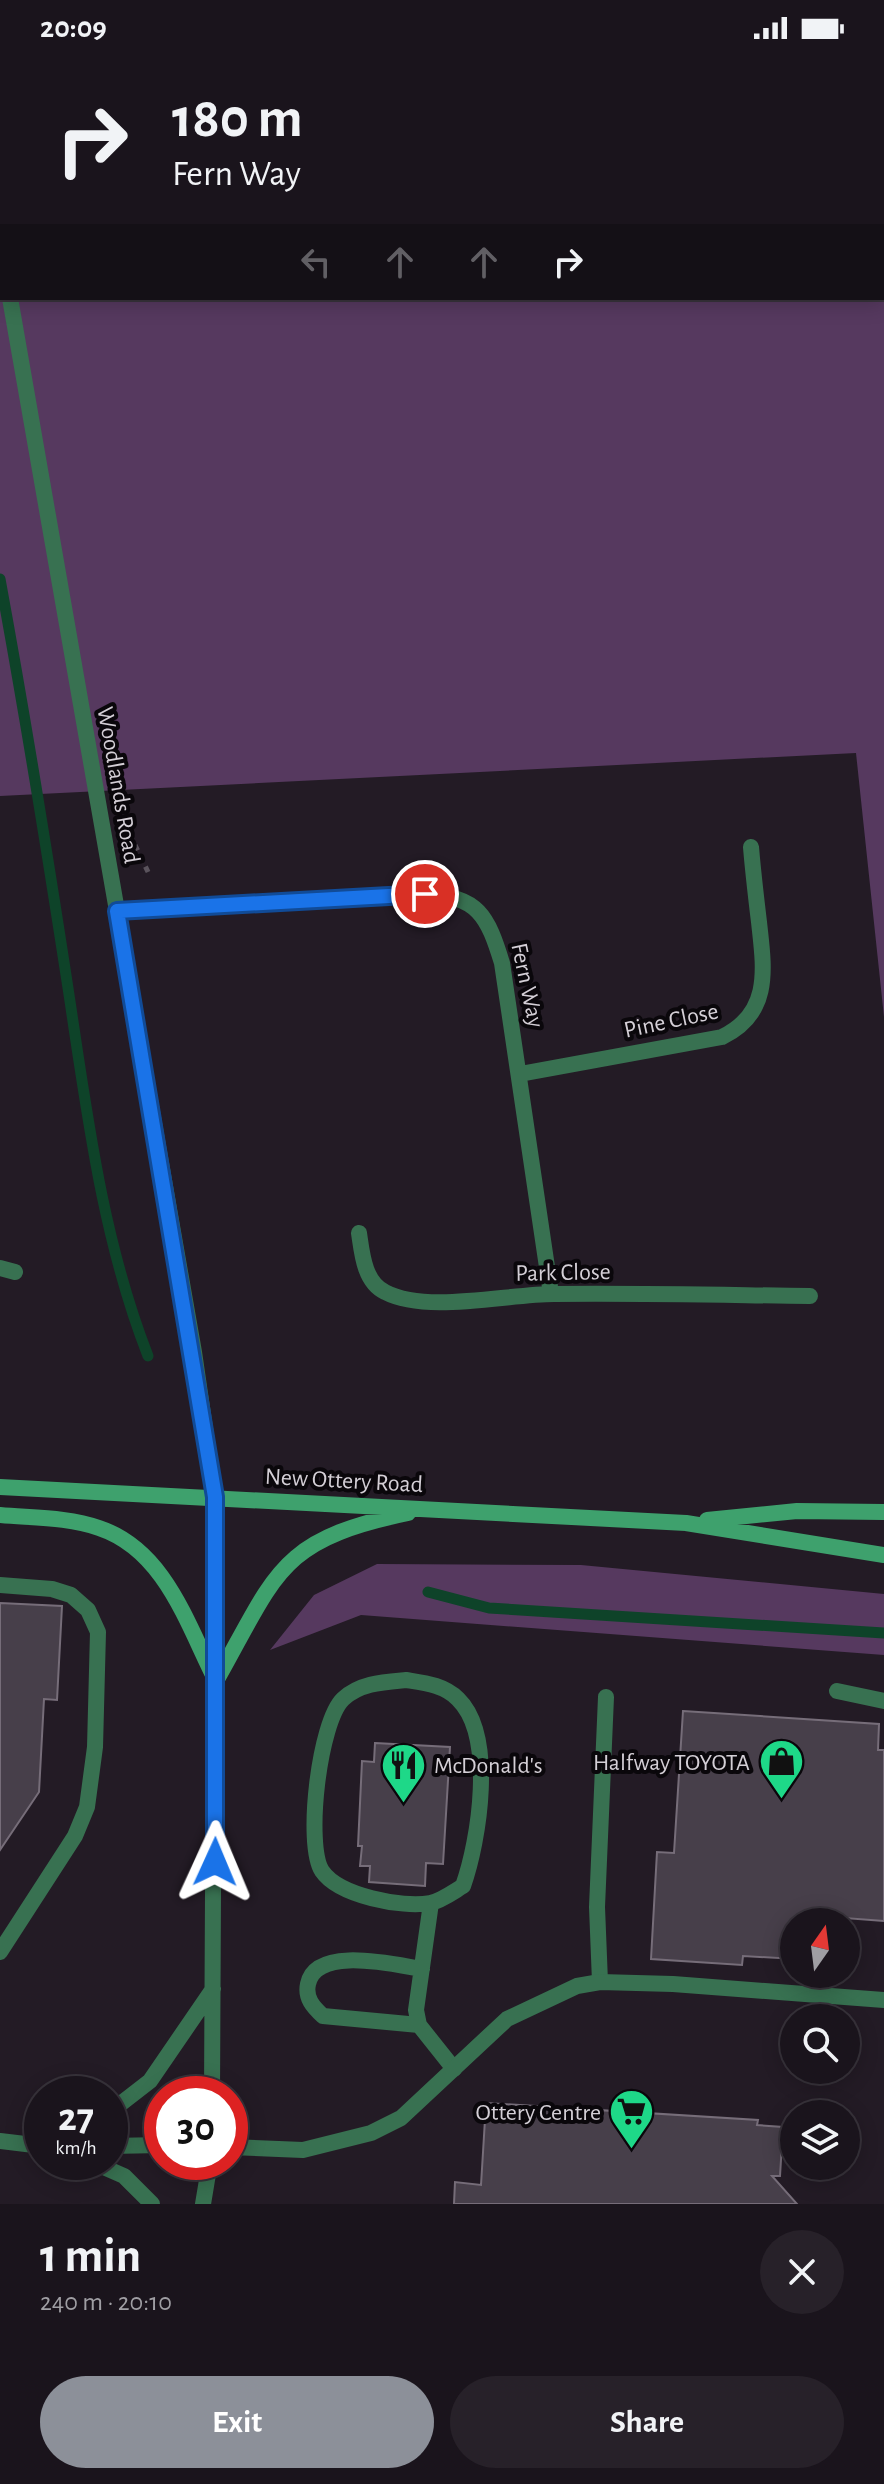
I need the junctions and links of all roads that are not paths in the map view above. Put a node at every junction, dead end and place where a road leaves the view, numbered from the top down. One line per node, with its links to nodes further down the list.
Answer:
1 (10, 300): 3 (street, Woodlands Road)
2 (751, 847): 4 (street, Pine Close)
3 (117, 911): 4 (street, Fern Way); 9 (street, Woodlands Road)
4 (520, 1074): 6 (street, Fern Way)
5 (359, 1233): 6 (street, Park Close)
6 (551, 1294): 7 (street, Park Close)
7 (810, 1296)
8 (0, 1487): 9 (main road, New Ottery Road)
9 (215, 1497): 10 (main road, New Ottery Road); 16 (street, Woodlands Road)
10 (431, 1508): 13 (main road, New Ottery Road); 16 (main road)
11 (884, 1512): 13 (main road, New Ottery Road)
12 (0, 1515): 16 (main road)
13 (686, 1523): 14 (main road, New Ottery Road)
14 (884, 1555)
15 (0, 1585): 21 (street)
16 (216, 1681): 24 (street, Woodlands Road)
17 (837, 1691): 19 (street)
18 (606, 1697): 23 (street)
19 (884, 1701)
20 (431, 1903): 20 (street); 22 (street)
21 (0, 1952)
22 (422, 1969): 26 (street); 26 (street)
23 (600, 1982): 25 (street); 27 (street)
24 (213, 1989): 28 (street, Woodlands Road); 29 (street)
25 (884, 2000)
26 (419, 2025): 27 (street)
27 (454, 2069): 32 (street)
28 (212, 2076)
29 (128, 2100)
30 (0, 2141): 31 (street)
31 (24, 2144)
32 (248, 2148)
33 (128, 2180): 35 (street)
34 (207, 2180): 36 (street)
35 (152, 2204)
36 (203, 2204)

